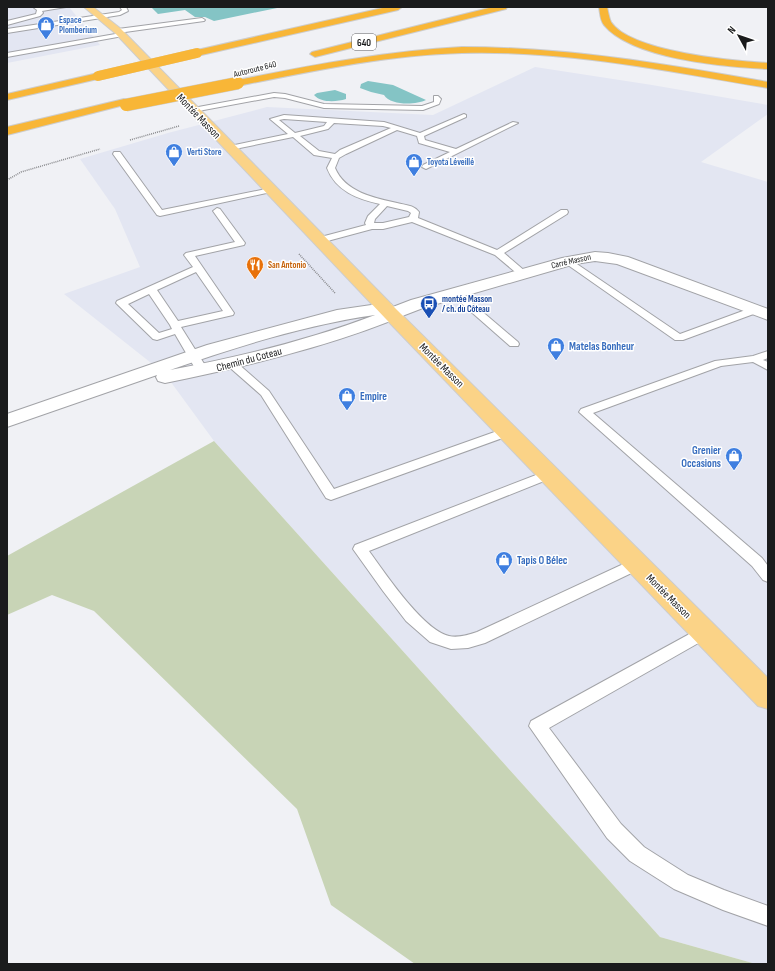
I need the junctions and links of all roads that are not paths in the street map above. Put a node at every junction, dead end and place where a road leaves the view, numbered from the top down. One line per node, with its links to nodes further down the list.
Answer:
1 (63, 7): 8 (lane)
2 (90, 7): 10 (main road, Montée Masson)
3 (123, 7): 10 (lane)
4 (394, 7): 9 (highway)
5 (398, 7): 9 (highway, 640)
6 (503, 7): 16 (highway, 640)
7 (603, 7): 17 (highway)
8 (38, 9): 12 (lane)
9 (384, 10): 20 (highway, 640, bridge)
10 (105, 15): 13 (lane); 14 (main road, Montée Masson)
11 (202, 20): 14 (lane)
12 (7, 23)
13 (7, 32)
14 (120, 33): 15 (lane); 23 (main road, Montée Masson)
15 (7, 55)
16 (302, 57)
17 (768, 66)
18 (239, 78): 19 (highway); 22 (highway, bridge); 22 (highway, Autoroute 640)
19 (768, 85)
20 (7, 96)
21 (436, 97): 23 (lane)
22 (125, 103): 28 (highway)
23 (193, 110): 31 (main road, Montée Masson)
24 (464, 116): 30 (lane)
25 (332, 120): 27 (lane); 29 (lane); 29 (lane)
26 (515, 124): 32 (lane)
27 (397, 128): 30 (lane); 34 (lane)
28 (7, 131)
29 (294, 135): 31 (lane); 34 (lane)
30 (420, 135): 32 (lane)
31 (230, 148): 36 (main road, Montée Masson)
32 (457, 152): 35 (lane)
33 (117, 154): 39 (lane)
34 (336, 157): 37 (lane)
35 (426, 167)
36 (274, 194): 38 (lane); 39 (lane); 43 (main road, Montée Masson)
37 (386, 204): 41 (lane); 42 (lane)
38 (238, 206)
39 (218, 207): 46 (lane)
40 (564, 212): 44 (lane)
41 (413, 219): 42 (lane); 44 (lane)
42 (372, 226): 43 (lane)
43 (320, 240): 50 (main road, Montée Masson)
44 (498, 253): 47 (lane)
45 (568, 261): 47 (street, Carré Masson); 51 (street, Carré Masson); 51 (lane)
46 (198, 268): 48 (lane); 52 (lane)
47 (523, 274): 49 (street, Carré Masson)
48 (151, 290): 52 (lane); 52 (lane)
49 (455, 293): 50 (street, Carré Masson); 53 (lane)
50 (388, 311): 56 (street, Chemin du Coteau); 57 (street, Chemin du Coteau); 60 (main road, Montée Masson)
51 (761, 312)
52 (177, 328): 56 (lane)
53 (514, 344)
54 (768, 354): 55 (lane)
55 (756, 359): 58 (lane); 63 (lane)
56 (198, 363): 57 (street, Chemin du Coteau); 59 (street, Chemin du Coteau)
57 (232, 364): 60 (lane)
58 (768, 367)
59 (7, 421)
60 (507, 432): 61 (main road, Montée Masson)
61 (549, 474): 62 (main road, Montée Masson); 62 (lane)
62 (637, 564): 64 (main road, Montée Masson)
63 (768, 576)
64 (704, 632): 65 (main road, Montée Masson); 66 (lane)
65 (768, 697)
66 (768, 916)

